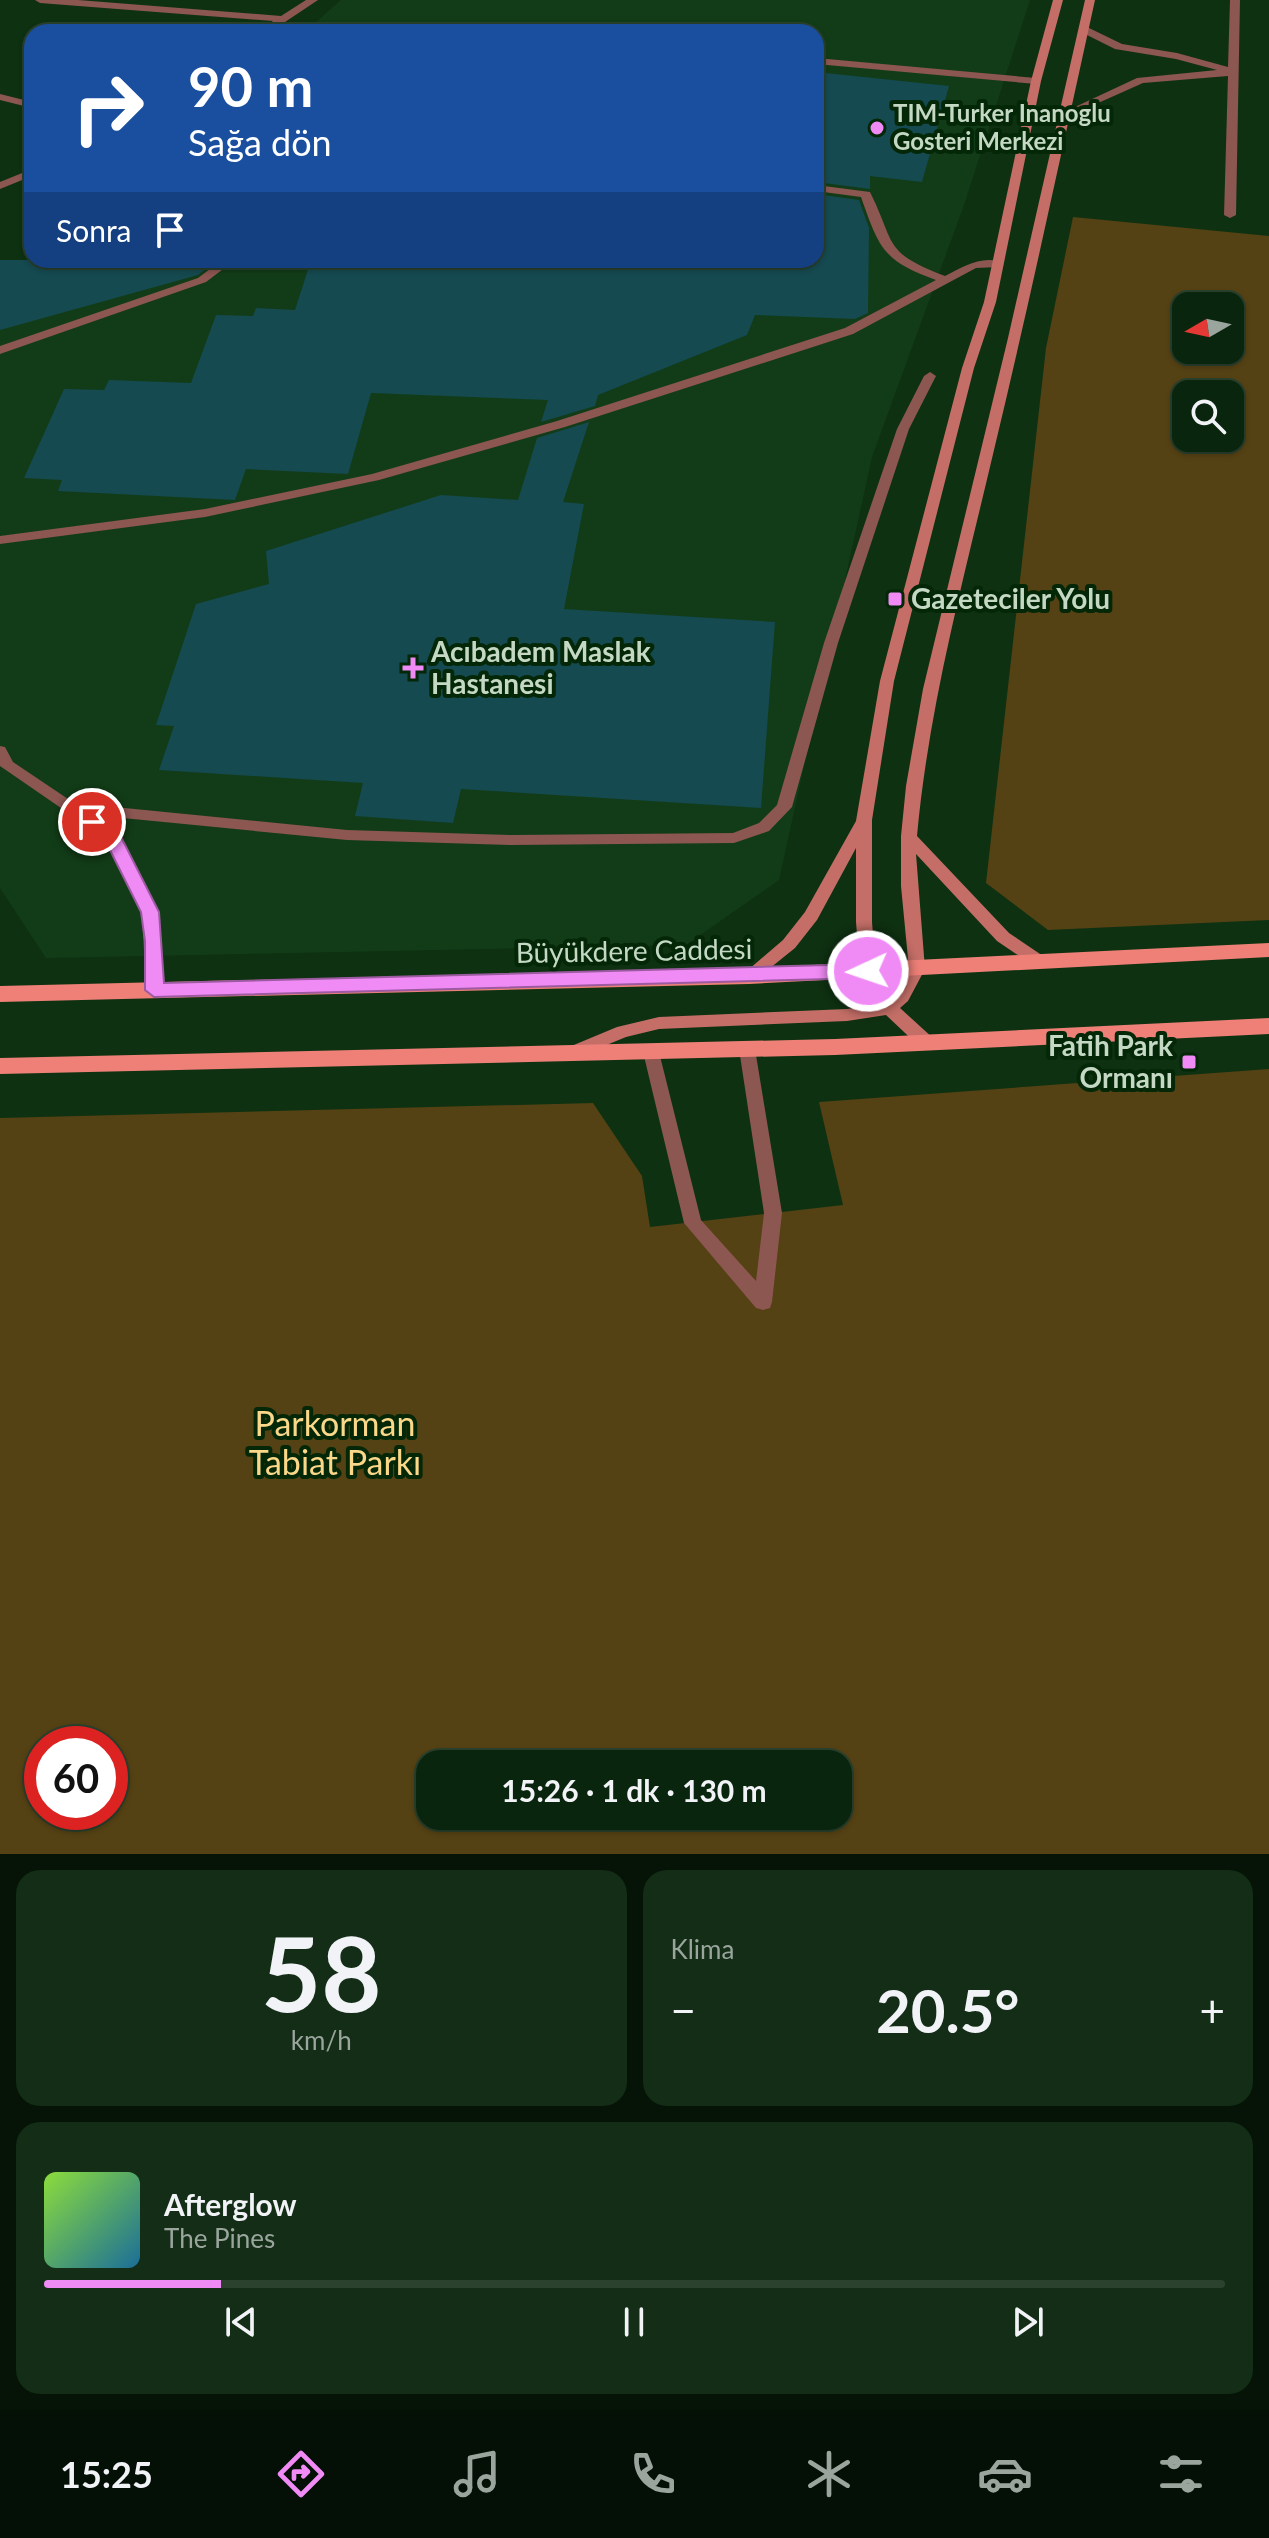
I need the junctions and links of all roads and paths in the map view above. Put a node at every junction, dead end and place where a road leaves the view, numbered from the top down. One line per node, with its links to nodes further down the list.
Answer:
1 (40, 0): 6 (street)
2 (313, 0): 6 (street)
3 (1058, 0): 11 (main road)
4 (1090, 0): 8 (main road)
5 (1235, 0): 10 (street)
6 (283, 19): 7 (street)
7 (275, 24)
8 (1083, 29): 10 (street); 14 (main road)
9 (824, 62): 11 (street)
10 (1235, 72): 14 (street); 18 (street)
11 (1036, 81): 19 (main road)
12 (0, 97): 13 (street)
13 (24, 103)
14 (1065, 114): 28 (main road)
15 (24, 176): 16 (street)
16 (0, 186)
17 (824, 189): 21 (street)
18 (1230, 215)
19 (998, 264): 21 (street); 27 (main road)
20 (218, 268): 22 (street)
21 (946, 280): 24 (street)
22 (0, 350)
23 (930, 376): 26 (street)
24 (0, 540)
25 (0, 751): 26 (street)
26 (72, 808): 34 (street)
27 (864, 820): 32 (main road); 33 (main road)
28 (909, 837): 30 (main road); 31 (main road)
29 (1269, 950): 30 (main road, Büyükdere Caddesi)
30 (1040, 962): 31 (main road, Büyükdere Caddesi)
31 (917, 969): 32 (main road, Büyükdere Caddesi); 36 (main road)
32 (868, 971): 33 (main road, Büyükdere Caddesi); 36 (main road)
33 (749, 976): 34 (main road, Büyükdere Caddesi)
34 (154, 990): 35 (main road, Büyükdere Caddesi)
35 (0, 994)
36 (889, 1008): 38 (main road); 41 (main road)
37 (1269, 1026): 38 (main road)
38 (928, 1044): 39 (main road)
39 (747, 1049): 40 (main road); 40 (street)
40 (651, 1052): 41 (main road)
41 (570, 1055): 42 (main road)
42 (0, 1066)

